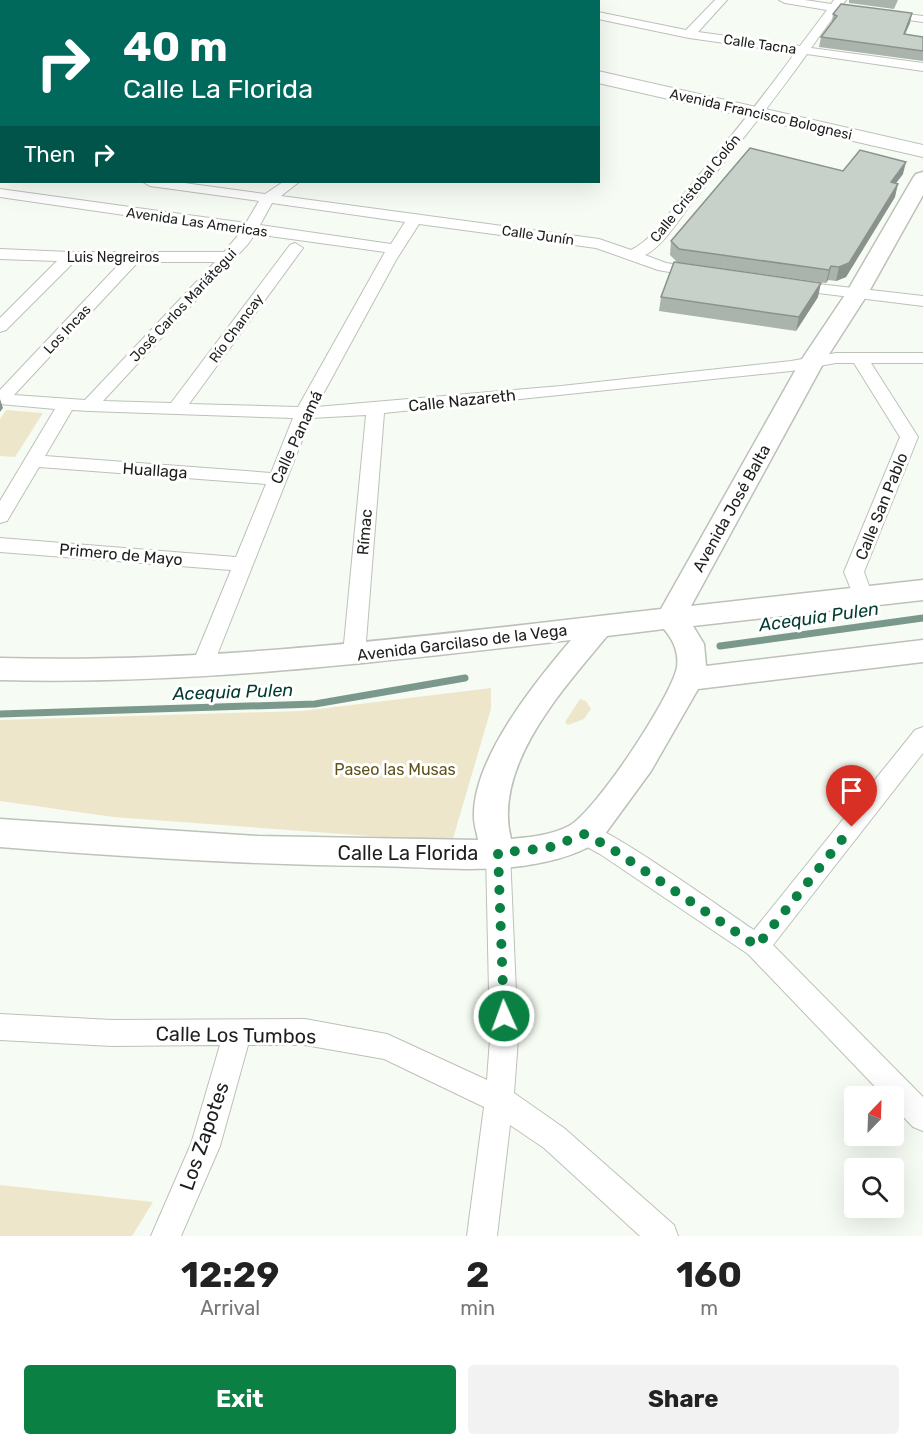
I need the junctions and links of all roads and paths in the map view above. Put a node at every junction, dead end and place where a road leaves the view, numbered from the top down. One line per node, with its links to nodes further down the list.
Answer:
1 (721, 0): 6 (street)
2 (785, 0): 3 (street)
3 (837, 4): 5 (street); 7 (street, Calle Cristobal Colón)
4 (600, 15): 6 (street, Calle Tacna)
5 (923, 20)
6 (689, 34): 7 (street, Calle Tacna)
7 (804, 50): 8 (street, Calle Tacna); 11 (street, Calle Cristobal Colón)
8 (923, 67)
9 (600, 71): 11 (main road, Avenida Francisco Bolognesi)
10 (600, 77): 11 (main road, Avenida Francisco Bolognesi)
11 (759, 110): 12 (main road, Avenida Francisco Bolognesi); 13 (main road, Avenida Francisco Bolognesi); 27 (street, Calle Cristobal Colón)
12 (923, 142)
13 (923, 151)
14 (923, 178): 33 (street, Avenida José Balta)
15 (157, 183): 18 (street, Calle Junín)
16 (290, 183): 18 (street)
17 (0, 193): 22 (street, Avenida Las Americas)
18 (268, 198): 20 (street, Calle Junín); 22 (street, José Carlos Mariátegui)
19 (0, 205): 22 (street, Avenida Las Americas)
20 (370, 213): 21 (street, Calle Junín); 23 (street)
21 (414, 219): 26 (street, Calle Panamá); 27 (street, Calle Junín)
22 (247, 235): 23 (street, Avenida Las Americas); 24 (street, Avenida Las Americas); 29 (street, José Carlos Mariátegui)
23 (350, 243): 26 (street, Avenida Las Americas)
24 (295, 248): 26 (street, Avenida Las Americas); 42 (street, Río Chancay)
25 (0, 254): 28 (street, Luis Negreiros)
26 (391, 254): 44 (street, Calle Panamá)
27 (631, 256): 31 (street, Calle Junín)
28 (70, 257): 30 (street, Luis Negreiros); 35 (street)
29 (227, 257): 30 (street, Luis Negreiros); 41 (street, José Carlos Mariátegui)
30 (133, 258): 39 (street, Los Incas)
31 (710, 274)
32 (780, 284): 33 (street)
33 (856, 295): 34 (street); 38 (street, Avenida José Balta)
34 (923, 301)
35 (0, 327)
36 (859, 357): 37 (street, Calle Nazareth); 38 (street, Calle Nazareth); 45 (street, Calle San Pablo)
37 (923, 358)
38 (812, 362): 43 (street, Calle Nazareth); 53 (street, Avenida José Balta)
39 (1, 399): 40 (street, Calle Nazareth)
40 (66, 405): 41 (street, Calle Nazareth); 46 (street)
41 (89, 406): 42 (street, Calle Nazareth)
42 (177, 409): 44 (street, Calle Nazareth)
43 (375, 409): 44 (street, Calle Nazareth); 56 (street, Rímac)
44 (304, 413): 47 (street, Calle Panamá)
45 (915, 429): 52 (street, Calle San Pablo)
46 (33, 460): 47 (street, Huallaga); 48 (street)
47 (276, 478): 50 (street, Calle Panamá)
48 (0, 517)
49 (0, 545): 50 (street, Primero de Mayo)
50 (242, 564): 57 (street, Calle Panamá)
51 (923, 590): 52 (street, Avenida Garcilaso de la Vega)
52 (863, 597): 53 (street, Avenida Garcilaso de la Vega)
53 (670, 618): 54 (street, Avenida Garcilaso de la Vega); 59 (street)
54 (599, 626): 56 (street, Avenida Garcilaso de la Vega); 63 (street)
55 (923, 651): 59 (street)
56 (354, 654): 57 (street, Avenida Garcilaso de la Vega)
57 (202, 668): 58 (street, Avenida Garcilaso de la Vega)
58 (0, 669)
59 (688, 679): 62 (street)
60 (923, 736): 64 (street)
61 (0, 833): 63 (street, Calle La Florida)
62 (585, 834): 63 (street, Calle La Florida); 64 (street)
63 (498, 853): 67 (street)
64 (757, 946): 68 (street)
65 (0, 1027): 66 (street, Calle Los Tumbos)
66 (237, 1034): 67 (street, Calle Los Tumbos); 69 (street, Los Zapotes)
67 (500, 1100): 70 (street); 71 (street, Calle Los Tumbos)
68 (923, 1117)
69 (166, 1236)
70 (482, 1236)
71 (663, 1236)

